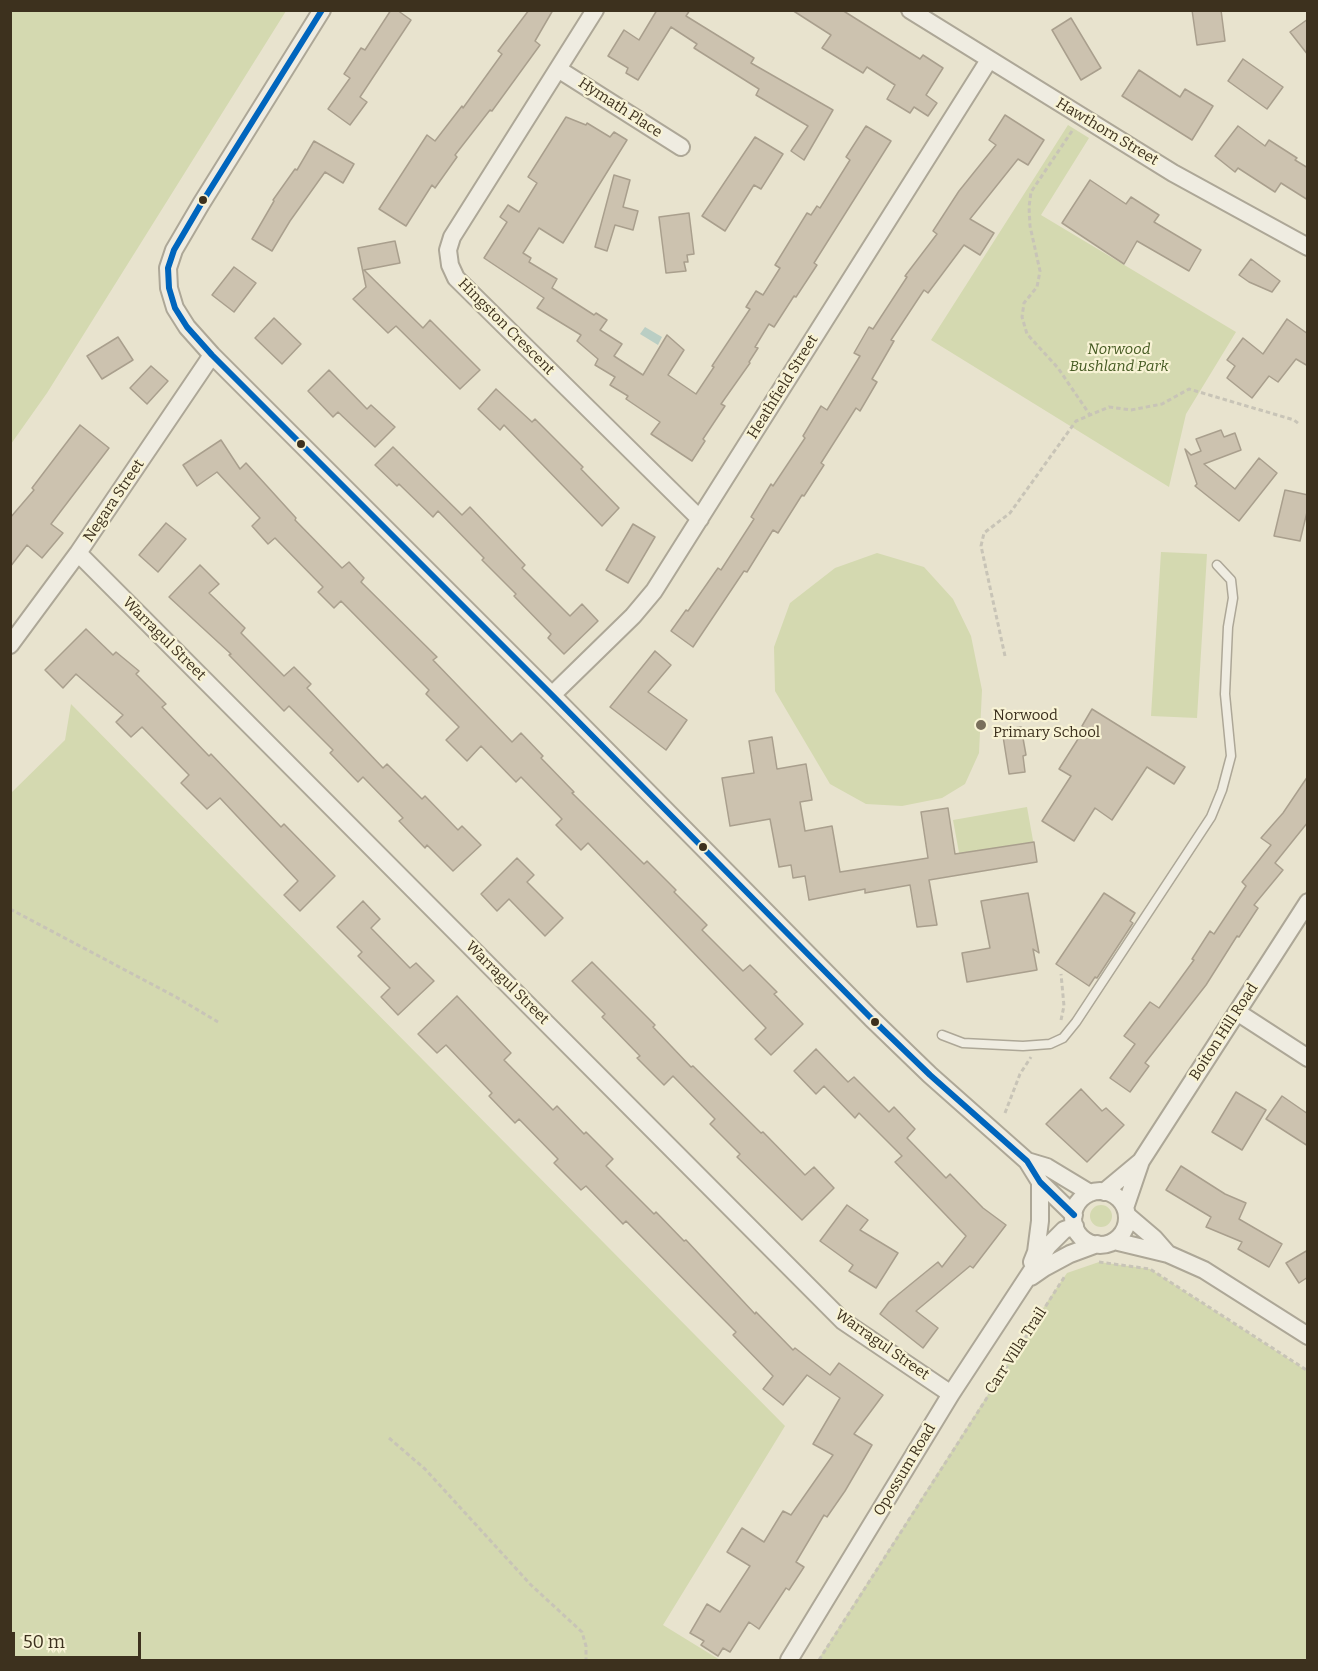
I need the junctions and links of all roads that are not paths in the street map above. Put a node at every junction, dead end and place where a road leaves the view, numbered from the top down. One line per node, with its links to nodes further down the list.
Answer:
1 (322, 10): 8 (street)
2 (595, 10): 5 (street, Hingston Crescent)
3 (910, 10): 4 (street, Hawthorn Street)
4 (989, 60): 7 (street, Hawthorn Street); 9 (street, Heathfield Street)
5 (558, 69): 6 (street, Hymath Place); 9 (street, Hingston Crescent)
6 (681, 147)
7 (1308, 247)
8 (213, 355): 10 (street, Negara Street); 13 (street)
9 (700, 519): 13 (street, Heathfield Street)
10 (78, 553): 12 (street, Negara Street); 29 (street, Warragul Street)
11 (1216, 565): 16 (lane)
12 (10, 645)
13 (552, 695): 18 (street)
14 (1308, 902): 15 (street, Boiton Hill Road)
15 (1237, 1012): 17 (street); 19 (street, Boiton Hill Road)
16 (942, 1035)
17 (1308, 1058)
18 (1027, 1161): 20 (street); 21 (street)
19 (1141, 1161): 21 (street, Boiton Hill Road); 22 (street, Boiton Hill Road)
20 (1040, 1182): 23 (street); 27 (street)
21 (1097, 1192): 22 (street); 23 (street)
22 (1126, 1212): 24 (street); 26 (street)
23 (1074, 1221): 25 (street); 27 (street, Opossum Road)
24 (1114, 1241): 25 (street); 26 (street)
25 (1096, 1244): 27 (street, Opossum Road)
26 (1168, 1254): 28 (street)
27 (1024, 1282): 29 (street, Opossum Road)
28 (1308, 1336)
29 (951, 1394): 30 (street, Opossum Road)
30 (789, 1660)

